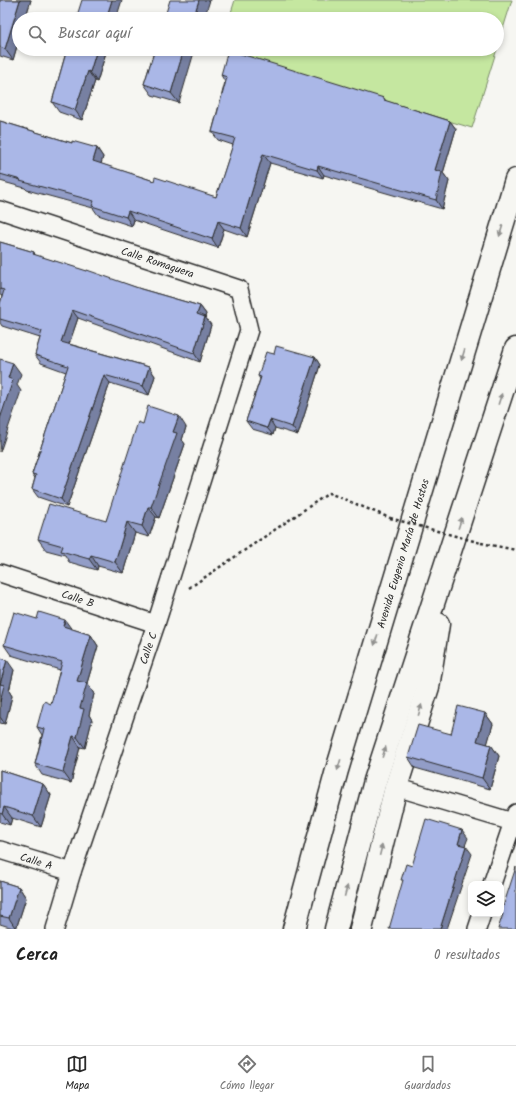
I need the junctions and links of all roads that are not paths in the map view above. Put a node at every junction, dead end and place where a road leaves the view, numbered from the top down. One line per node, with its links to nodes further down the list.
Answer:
1 (516, 180): 15 (highway, Avenida Eugenio María de Hostos, one-way to 15)
2 (0, 210): 4 (street, Calle Romaguera)
3 (516, 349): 5 (highway, one-way to 3)
4 (238, 367): 7 (street, Calle C)
5 (449, 556): 8 (highway, one-way to 5); 16 (highway, one-way to 5)
6 (0, 573): 7 (street, Calle B)
7 (156, 624): 11 (street, Calle C)
8 (396, 788): 9 (street); 17 (highway, one-way to 8)
9 (515, 819): 12 (street)
10 (0, 850): 11 (street, Calle A)
11 (72, 872): 14 (street, Calle C)
12 (493, 881)
13 (481, 917): 18 (street)
14 (55, 929)
15 (294, 929)
16 (336, 929)
17 (361, 929)
18 (477, 929)

